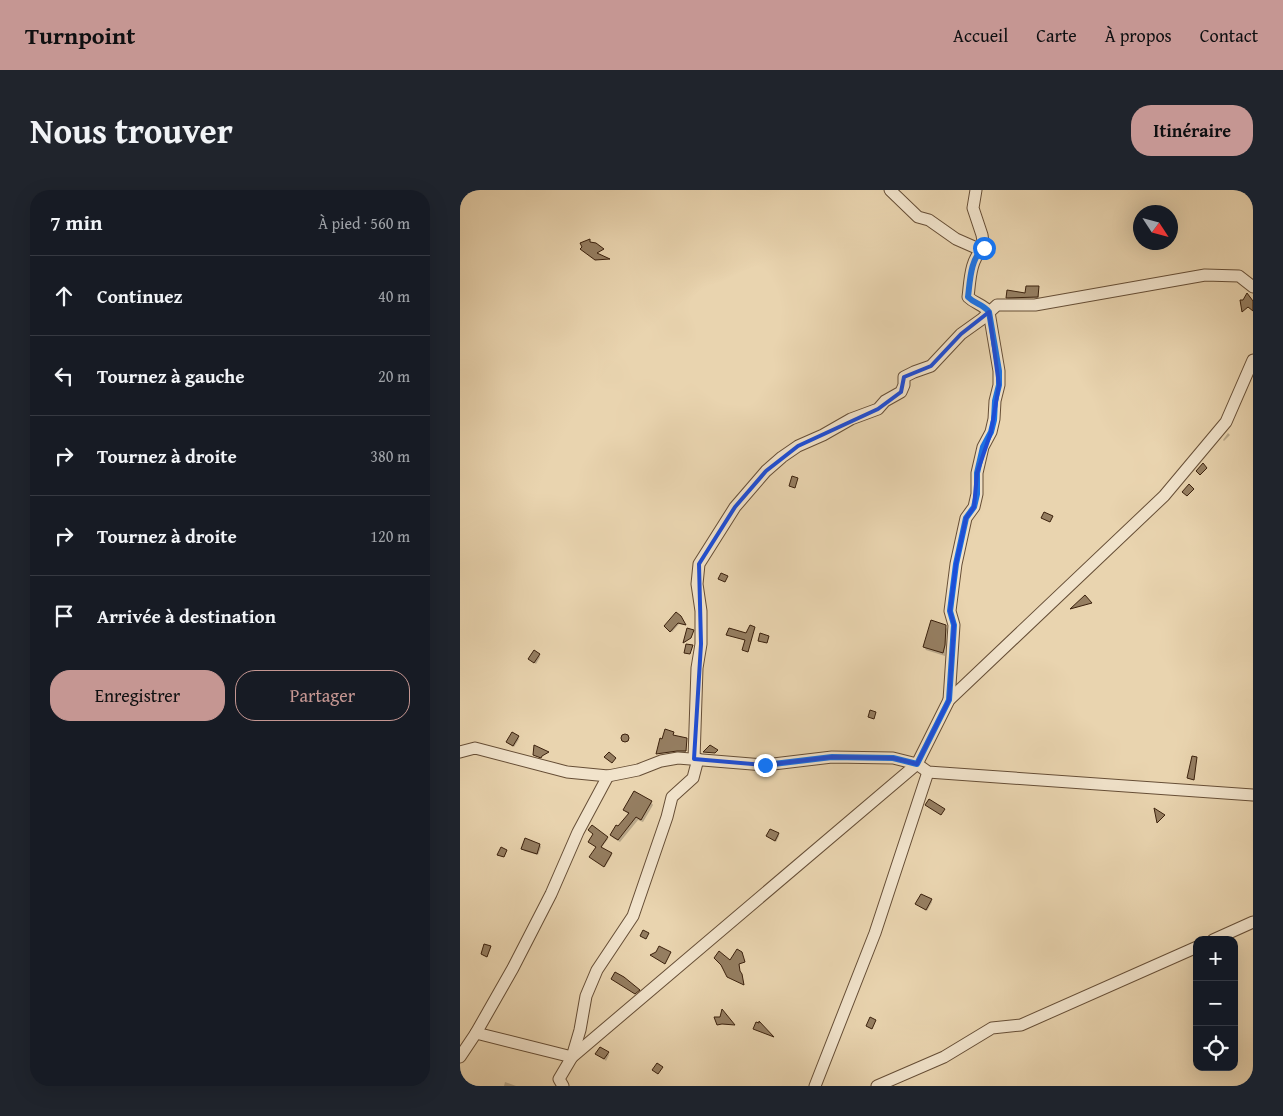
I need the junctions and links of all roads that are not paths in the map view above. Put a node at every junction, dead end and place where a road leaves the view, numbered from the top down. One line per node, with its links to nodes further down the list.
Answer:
1 (890, 190): 3 (street)
2 (976, 190): 3 (street)
3 (981, 250): 7 (street)
4 (1253, 274): 5 (street)
5 (1240, 276): 6 (street); 7 (street)
6 (1253, 287)
7 (989, 312): 9 (street); 11 (street)
8 (1253, 360): 9 (street)
9 (949, 700): 12 (street)
10 (460, 752): 14 (street)
11 (696, 759): 12 (street); 14 (street); 21 (street)
12 (917, 764): 13 (street); 21 (street)
13 (928, 772): 15 (street); 23 (street)
14 (608, 776): 19 (street)
15 (1253, 795)
16 (1253, 922): 17 (street)
17 (1222, 936)
18 (1193, 949): 24 (street)
19 (476, 1033): 20 (street); 21 (street)
20 (460, 1056)
21 (572, 1057): 22 (street)
22 (563, 1086)
23 (815, 1086)
24 (876, 1086)

